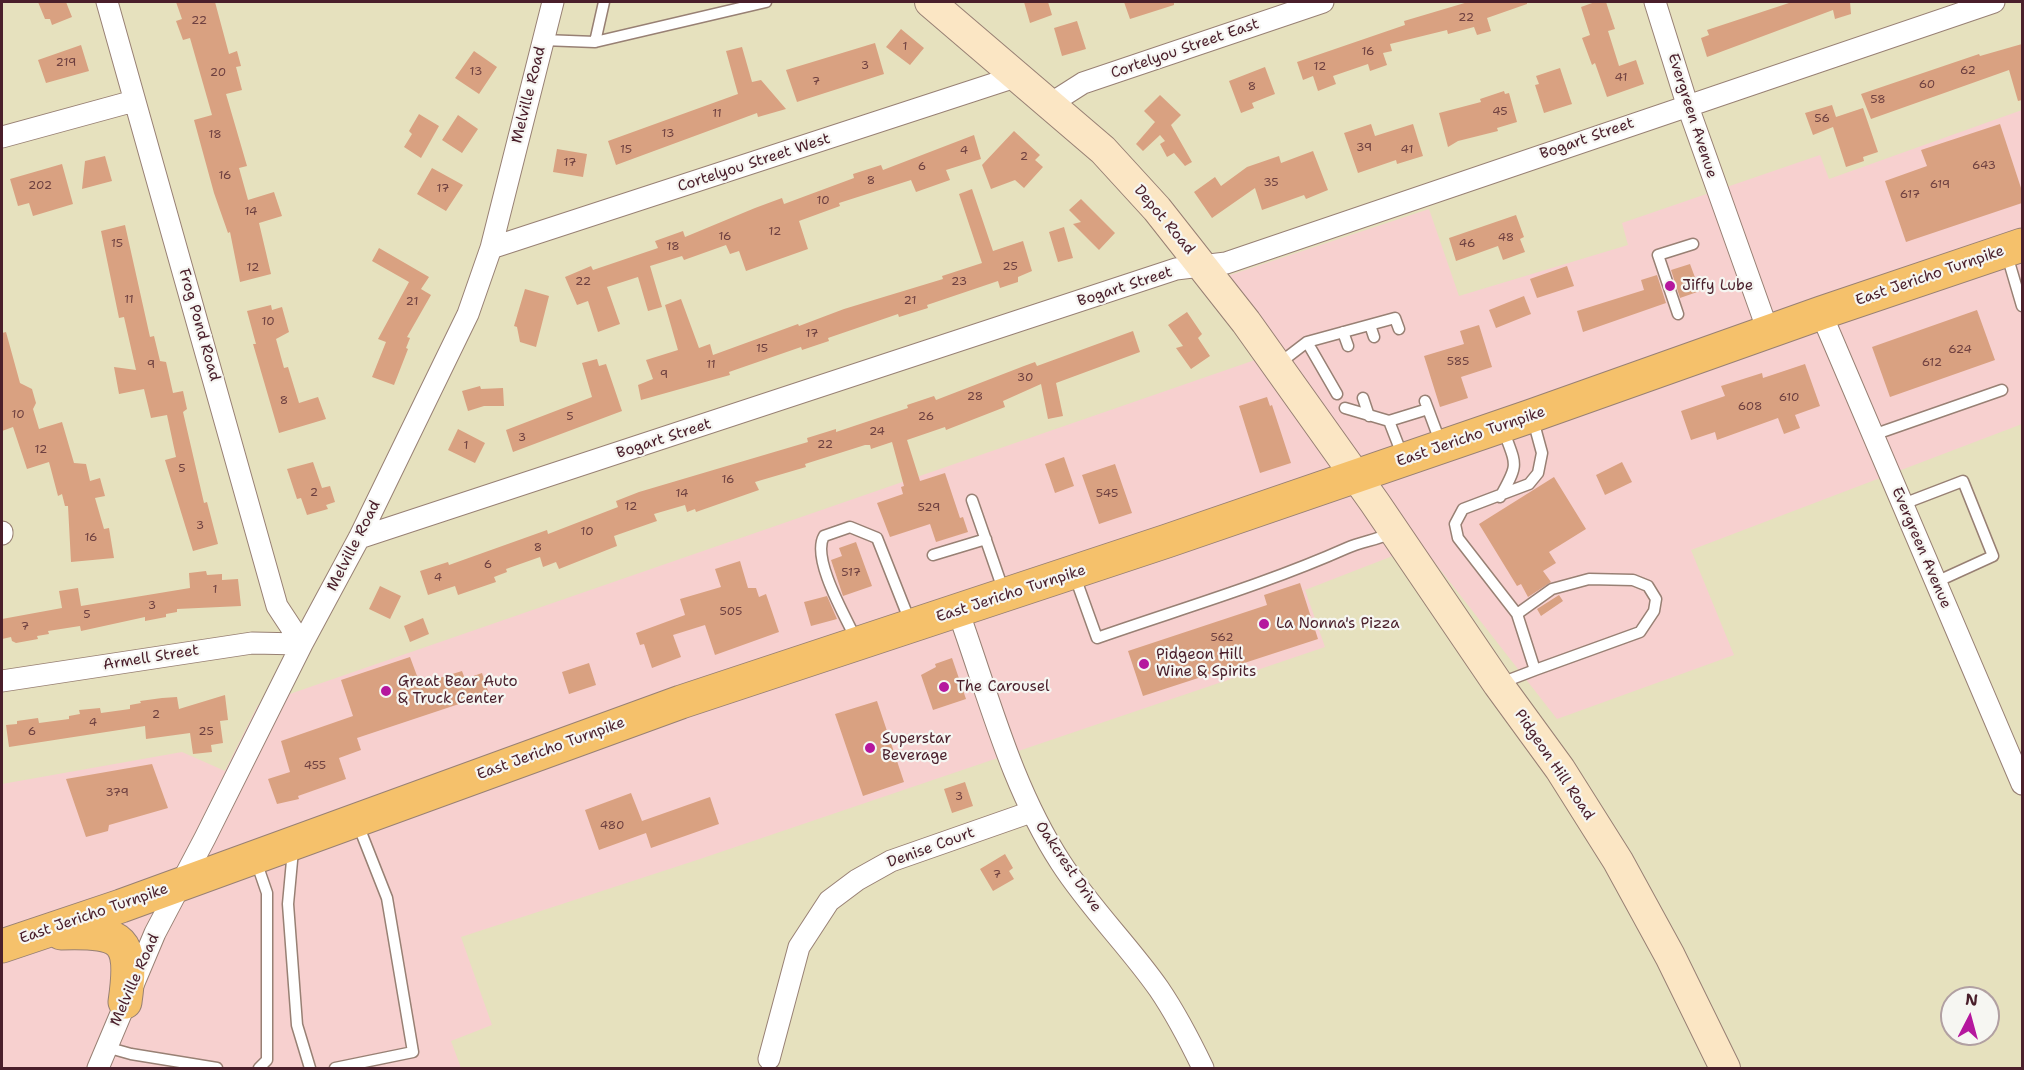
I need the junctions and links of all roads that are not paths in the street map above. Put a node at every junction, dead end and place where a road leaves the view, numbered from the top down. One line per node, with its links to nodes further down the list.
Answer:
1 (107, 2): 12 (street, Frog Pond Road)
2 (553, 2): 9 (street, Melville Road)
3 (604, 2): 10 (lane)
4 (766, 2): 10 (lane)
5 (930, 2): 11 (street, Depot Road)
6 (1323, 2): 13 (street, Cortelyou Street East)
7 (1655, 2): 14 (street, Evergreen Avenue)
8 (1994, 2): 14 (street, Bogart Street)
9 (543, 40): 10 (lane); 17 (street, Melville Road)
10 (595, 42)
11 (1018, 76): 13 (street, Depot Road); 17 (street, Cortelyou Street West)
12 (134, 100): 15 (street); 55 (street, Frog Pond Road)
13 (1050, 104): 19 (street, Depot Road)
14 (1687, 104): 19 (street, Bogart Street); 25 (street, Evergreen Avenue)
15 (2, 137)
16 (1693, 244): 22 (lane)
17 (491, 248): 46 (street, Melville Road)
18 (2014, 248): 20 (lane); 21 (main road, East Jericho Turnpike)
19 (1202, 266): 30 (street, Depot Road); 46 (street, Bogart Street)
20 (2022, 306)
21 (1821, 313): 25 (main road, East Jericho Turnpike); 38 (street, Evergreen Avenue)
22 (1678, 314)
23 (1370, 325): 24 (lane); 26 (lane); 27 (lane)
24 (1399, 329)
25 (1768, 331): 37 (main road, East Jericho Turnpike)
26 (1343, 332): 28 (lane); 29 (lane)
27 (1374, 337)
28 (1307, 342): 30 (lane); 32 (lane)
29 (1348, 346)
30 (1277, 365): 41 (street, Depot Road)
31 (2002, 390): 38 (lane)
32 (1336, 394)
33 (1363, 398): 35 (lane)
34 (1345, 408): 35 (lane)
35 (1369, 416): 36 (lane)
36 (1389, 421): 39 (lane); 40 (lane)
37 (1517, 421): 39 (main road, East Jericho Turnpike); 42 (lane); 42 (lane)
38 (1873, 435): 44 (street, Evergreen Avenue)
39 (1442, 447): 40 (main road, East Jericho Turnpike)
40 (1404, 460): 41 (main road, East Jericho Turnpike)
41 (1356, 477): 45 (street, Pidgeon Hill Road); 49 (main road, East Jericho Turnpike)
42 (1499, 497): 53 (lane)
43 (972, 500): 47 (lane)
44 (1903, 504): 50 (street, Evergreen Avenue); 50 (lane)
45 (1394, 531): 49 (lane); 59 (street, Pidgeon Hill Road)
46 (359, 538): 55 (street, Melville Road)
47 (986, 539): 48 (lane); 51 (lane)
48 (933, 555)
49 (1074, 573): 51 (main road, East Jericho Turnpike)
50 (1936, 582): 60 (street, Evergreen Avenue)
51 (1005, 595): 52 (main road, East Jericho Turnpike)
52 (958, 611): 54 (main road, East Jericho Turnpike); 61 (street, Oakcrest Drive)
53 (1517, 614): 57 (lane); 57 (lane)
54 (913, 627): 56 (main road, East Jericho Turnpike); 56 (lane)
55 (302, 644): 58 (street, Armell Street); 65 (street, Melville Road)
56 (859, 644): 62 (main road, East Jericho Turnpike)
57 (1535, 670): 59 (lane)
58 (2, 681)
59 (1498, 684): 77 (street, Pidgeon Hill Road)
60 (2022, 784)
61 (1031, 812): 70 (street, Denise Court); 76 (street, Oakcrest Drive)
62 (357, 820): 63 (main road, East Jericho Turnpike); 75 (lane)
63 (294, 843): 64 (main road, East Jericho Turnpike); 74 (lane)
64 (255, 858): 65 (main road, East Jericho Turnpike); 73 (lane)
65 (181, 884): 66 (main road, East Jericho Turnpike); 68 (street, Melville Road)
66 (38, 934): 67 (main road, East Jericho Turnpike); 68 (main road)
67 (2, 946)
68 (125, 1002): 69 (street, Melville Road)
69 (106, 1047): 71 (street, Melville Road); 72 (lane)
70 (769, 1059)
71 (98, 1068)
72 (217, 1068)
73 (259, 1068)
74 (310, 1068)
75 (335, 1068)
76 (1203, 1068)
77 (1725, 1068)

